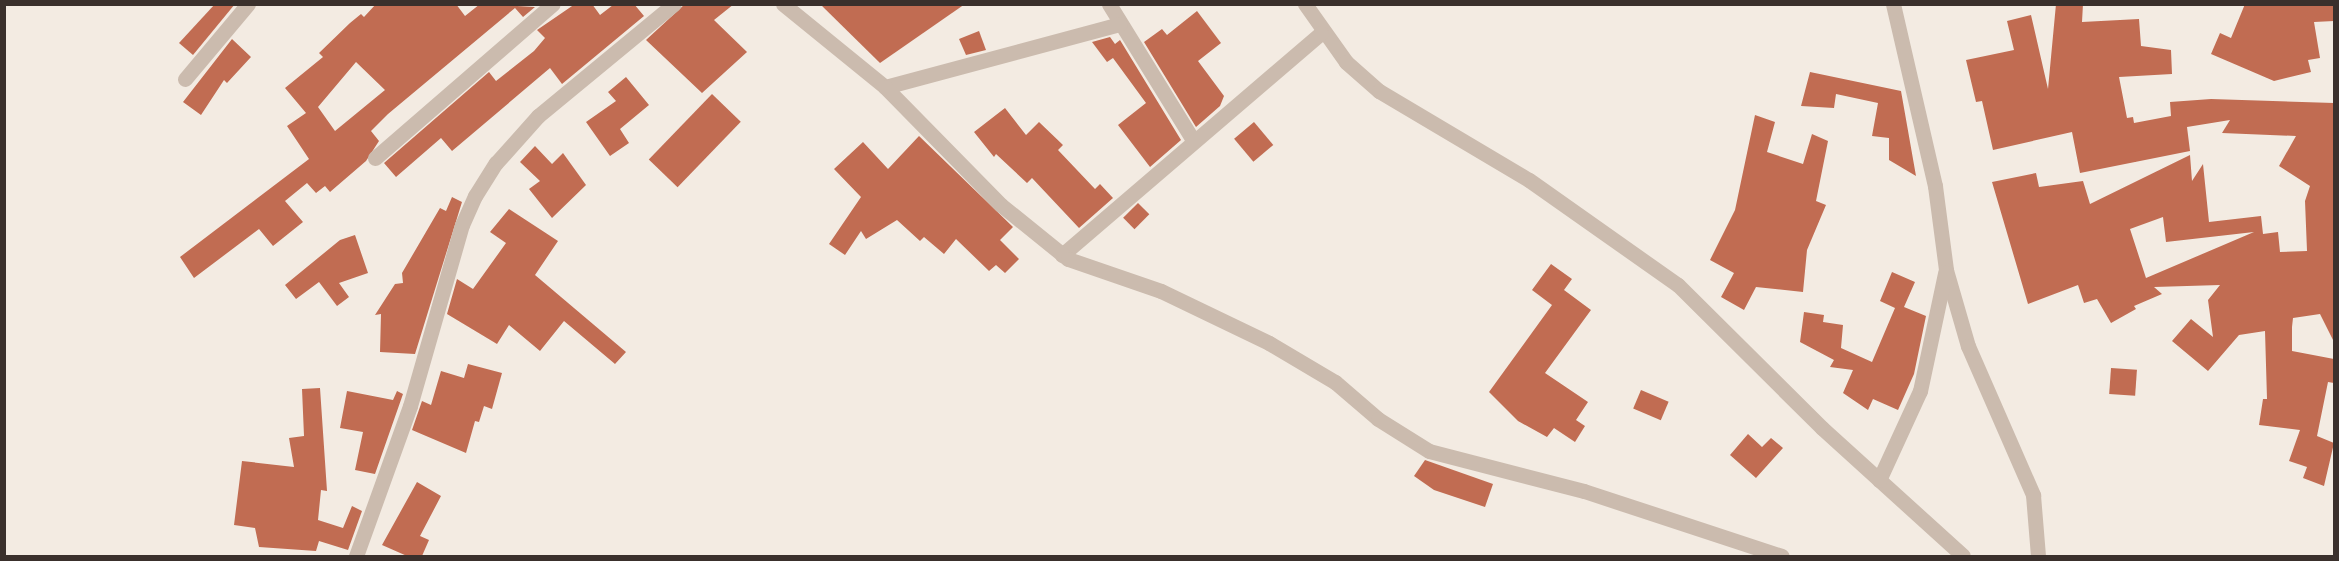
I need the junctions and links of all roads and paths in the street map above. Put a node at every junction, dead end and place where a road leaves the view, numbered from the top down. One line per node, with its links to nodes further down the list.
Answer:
1 (248, 4): 10 (street)
2 (553, 4): 13 (street)
3 (674, 4): 17 (street)
4 (783, 4): 11 (street)
5 (1109, 4): 8 (street)
6 (1305, 4): 9 (street)
7 (1893, 4): 15 (street)
8 (1120, 24): 11 (street); 12 (street)
9 (1321, 33): 12 (street); 16 (street)
10 (185, 79)
11 (885, 87): 14 (street)
12 (1193, 140): 14 (street)
13 (375, 158)
14 (1062, 255): 18 (street)
15 (1946, 270): 16 (street); 20 (street)
16 (1879, 480): 19 (street)
17 (356, 556)
18 (1782, 556)
19 (1963, 556)
20 (2038, 556)

